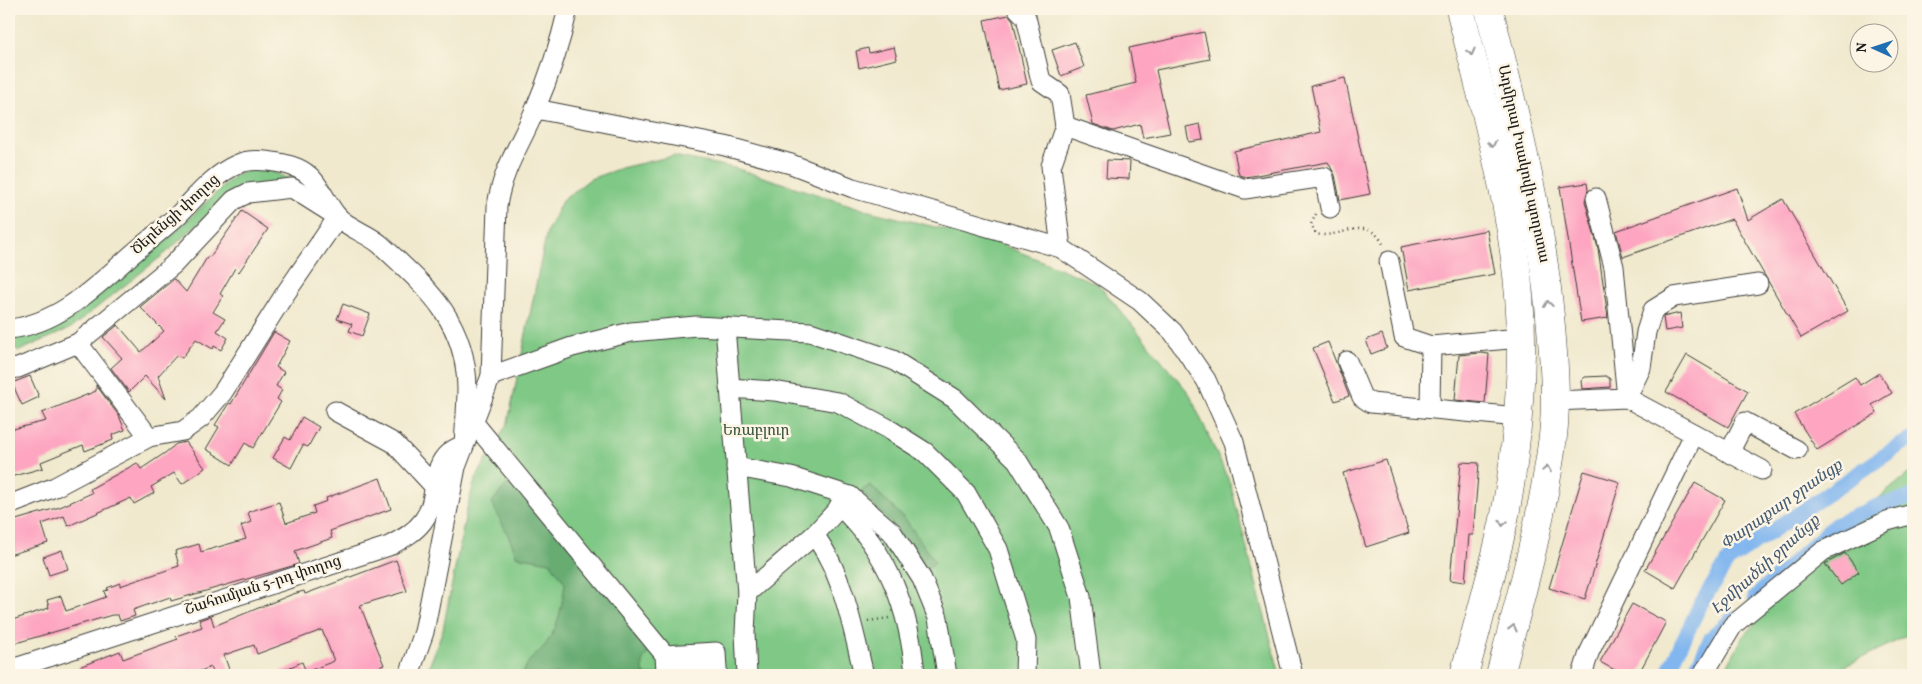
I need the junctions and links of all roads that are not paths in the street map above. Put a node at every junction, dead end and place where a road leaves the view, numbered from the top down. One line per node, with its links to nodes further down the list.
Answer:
1 (568, 9): 5 (street)
2 (1018, 9): 6 (street)
3 (1460, 9): 16 (highway, Ադմիրալ Իսակովի պողոտա, one-way to 16)
4 (1489, 9): 18 (highway, Ադմիրալ Իսակովի պողոտա, one-way to 4)
5 (536, 109): 10 (street); 21 (street)
6 (1066, 126): 8 (street); 10 (street)
7 (1596, 198): 23 (street)
8 (1330, 208)
9 (338, 218): 14 (street, Ծերենցի փողոց); 15 (street, Ծերենցի փողոց); 30 (street); 31 (street, Ծերենցի փողոց)
10 (1061, 248): 51 (street)
11 (1389, 261): 17 (street)
12 (1758, 284): 23 (street)
13 (725, 327): 21 (street); 22 (street); 50 (street)
14 (9, 329)
15 (78, 344): 20 (street, Ծերենցի փողոց); 30 (street)
16 (1521, 345): 17 (street); 18 (highway); 27 (highway, Ադմիրալ Իսակովի պողոտա)
17 (1431, 346): 25 (street)
18 (1553, 352): 24 (highway, Ադմիրալ Իսակովի պողոտա)
19 (1347, 361): 25 (street)
20 (9, 369)
21 (491, 376): 28 (street)
22 (729, 388): 34 (street); 49 (street)
23 (1627, 398): 24 (street); 29 (street)
24 (1554, 401): 53 (highway, Ադմիրալ Իսակովի պողոտա, one-way to 24)
25 (1430, 408): 27 (street)
26 (335, 411): 36 (street)
27 (1518, 417): 52 (highway, Ադմիրալ Իսակովի պողոտա, one-way to 52)
28 (474, 423): 31 (street); 42 (street)
29 (1694, 434): 33 (street); 54 (street)
30 (149, 437): 38 (street)
31 (464, 445): 36 (street, Շահումյան 5-րդ փողոց); 45 (street)
32 (1797, 450): 33 (street)
33 (1729, 453): 35 (street)
34 (736, 467): 37 (street); 41 (street)
35 (1762, 470)
36 (434, 486): 44 (street, Շահումյան 5-րդ փողոց)
37 (845, 501): 40 (street); 47 (street); 48 (street)
38 (9, 505)
39 (1913, 514): 55 (street)
40 (814, 535): 41 (street); 46 (street)
41 (746, 593): 43 (street)
42 (665, 667): 43 (street)
43 (746, 667)
44 (9, 670)
45 (409, 675)
46 (864, 675)
47 (915, 675)
48 (947, 675)
49 (1025, 675)
50 (1091, 675)
51 (1293, 675)
52 (1464, 675)
53 (1500, 675)
54 (1582, 675)
55 (1703, 675)

